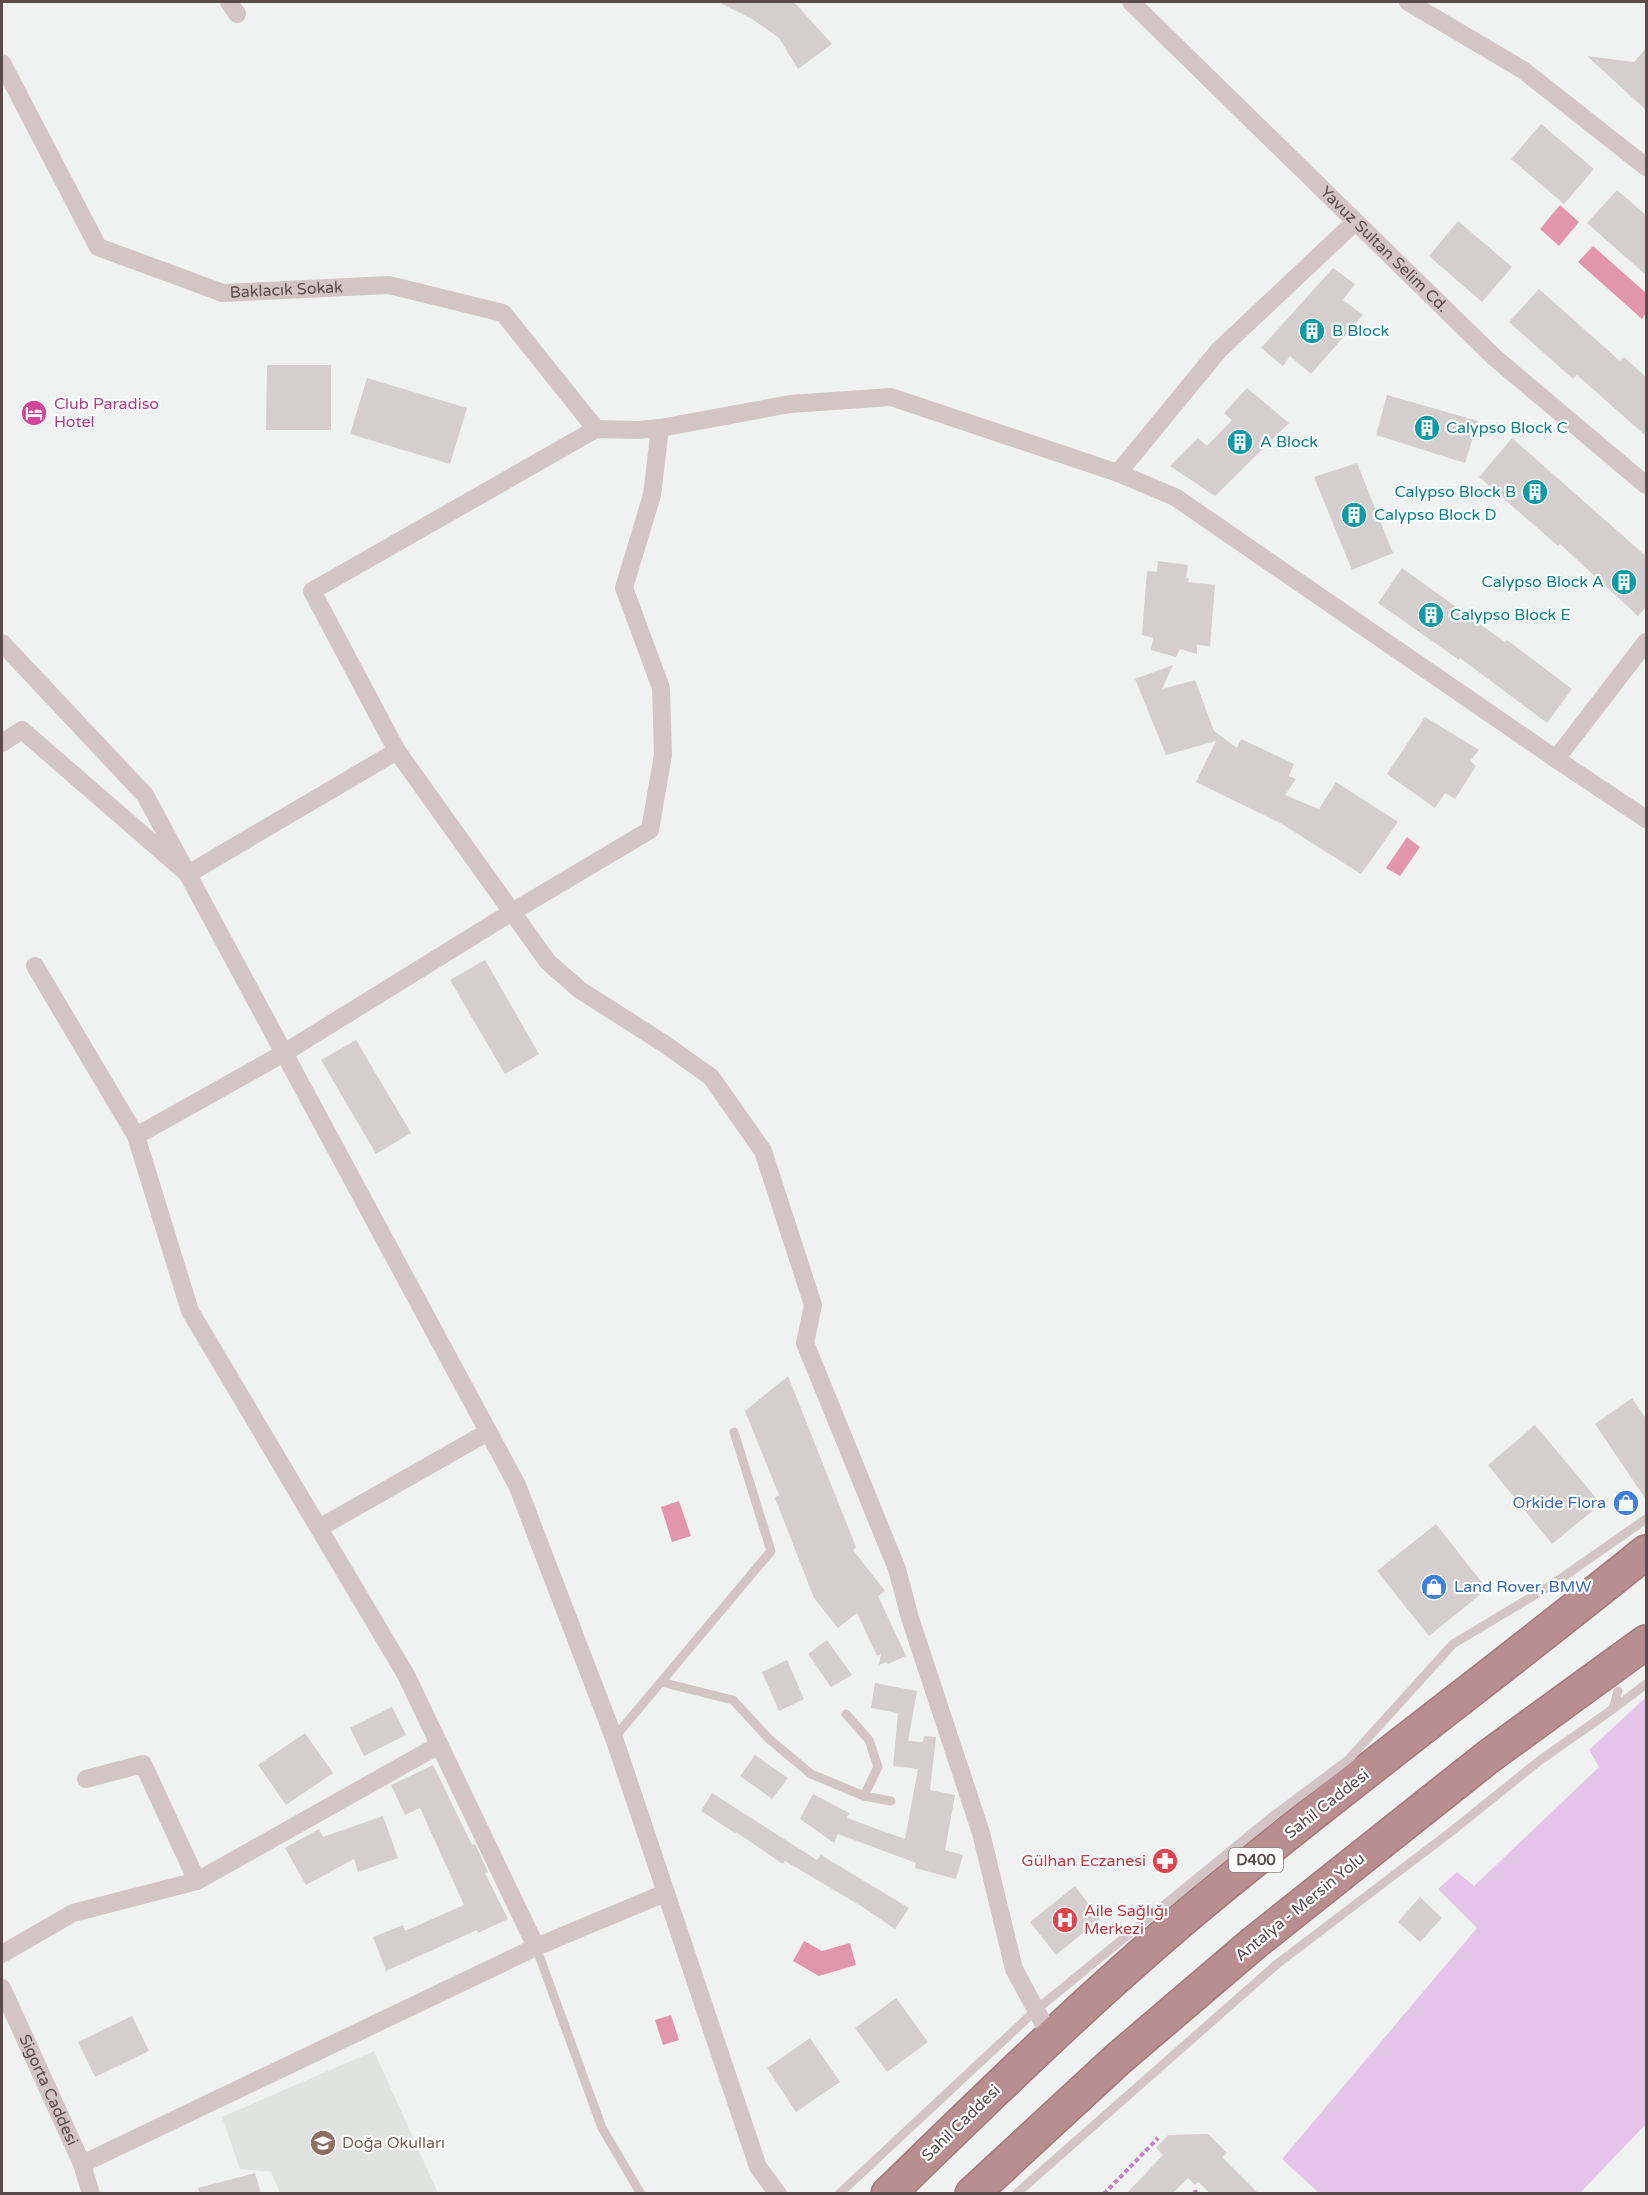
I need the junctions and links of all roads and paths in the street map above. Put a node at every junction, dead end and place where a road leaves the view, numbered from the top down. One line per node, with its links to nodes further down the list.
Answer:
1 (1131, 2): 5 (street, Yavuz Sultan Selim Cd.)
2 (1408, 2): 4 (street)
3 (2, 63): 7 (street, Baklacık Sokak)
4 (1647, 167)
5 (1355, 222): 8 (street); 9 (street, Yavuz Sultan Selim Cd.)
6 (660, 428): 7 (street); 8 (street); 17 (street)
7 (596, 429): 13 (street)
8 (1118, 473): 14 (street)
9 (1647, 485)
10 (1647, 642): 14 (street)
11 (2, 643): 16 (street)
12 (2, 743): 16 (street)
13 (397, 751): 16 (street); 17 (street)
14 (1556, 759): 15 (street)
15 (1647, 819)
16 (188, 874): 19 (street)
17 (512, 912): 19 (street); 42 (street)
18 (35, 966): 20 (street)
19 (284, 1053): 20 (street); 21 (street)
20 (136, 1136): 24 (street)
21 (488, 1432): 24 (street); 32 (street)
22 (734, 1432): 27 (lane)
23 (1647, 1519): 42 (lane)
24 (319, 1528): 33 (street)
25 (1647, 1552): 42 (highway, Sahil Caddesi / D400)
26 (1647, 1642): 50 (highway, Antalya - Mersin Yolu)
27 (661, 1682): 32 (lane); 35 (lane)
28 (1647, 1684): 30 (lane)
29 (1618, 1691): 30 (lane)
30 (1613, 1709): 51 (lane)
31 (846, 1714): 35 (lane)
32 (614, 1738): 38 (street)
33 (439, 1744): 37 (street); 39 (street)
34 (86, 1779): 37 (street)
35 (864, 1796): 36 (lane)
36 (891, 1801)
37 (197, 1881): 40 (street)
38 (665, 1893): 39 (street); 47 (street)
39 (536, 1947): 44 (street); 46 (lane)
40 (2, 1954)
41 (2, 1988): 44 (street, Sigorta Caddesi)
42 (1043, 2023): 48 (lane); 49 (highway, Sahil Caddesi / D400)
43 (1158, 2138): 52 (path)
44 (82, 2164): 45 (street, Sigorta Caddesi)
45 (91, 2193)
46 (641, 2193)
47 (778, 2193)
48 (839, 2193)
49 (888, 2193)
50 (972, 2193)
51 (1016, 2193)
52 (1104, 2193)

